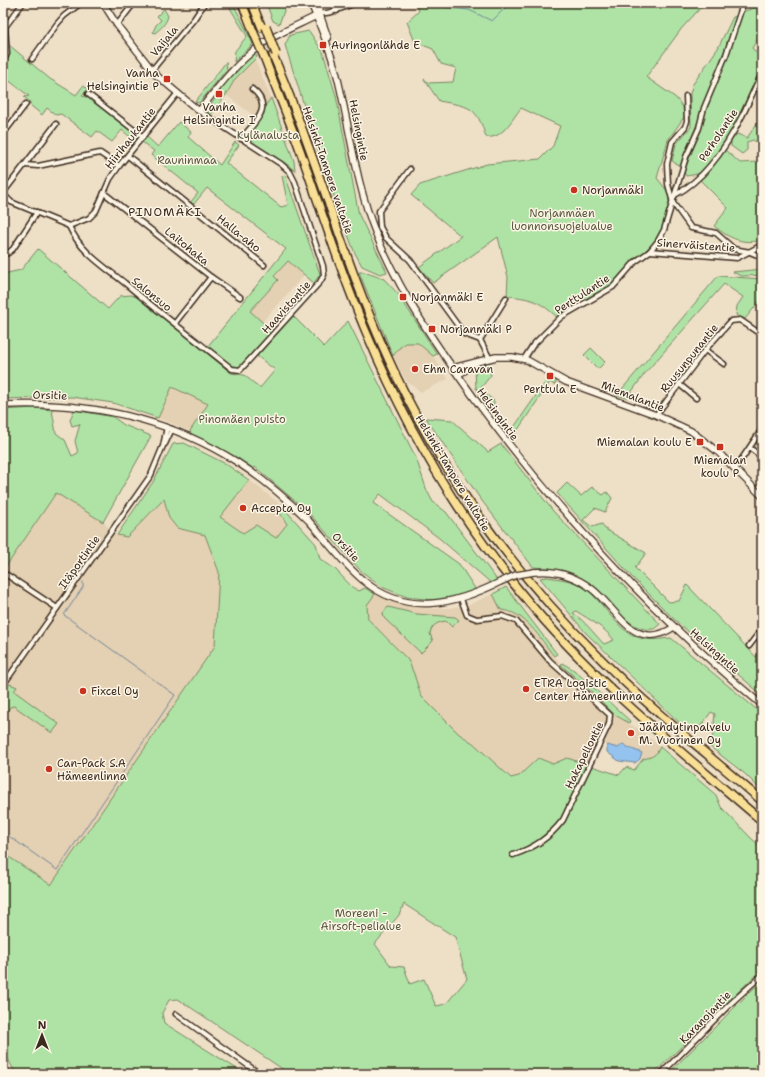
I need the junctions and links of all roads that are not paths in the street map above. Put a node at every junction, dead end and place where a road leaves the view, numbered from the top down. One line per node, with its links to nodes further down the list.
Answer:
1 (23, 3): 18 (street)
2 (81, 3): 19 (street)
3 (103, 3): 16 (main road)
4 (134, 3): 16 (street)
5 (242, 3): 82 (highway, Helsinki-Tampere valtatie, bridge)
6 (252, 3): 17 (highway, Helsinki-Tampere valtatie)
7 (257, 3): 17 (highway)
8 (311, 3): 15 (main road, Helsingintie)
9 (316, 3): 15 (main road, Helsingintie)
10 (334, 3): 14 (street)
11 (204, 4): 21 (street, Vaijala)
12 (353, 4): 14 (street)
13 (742, 7): 39 (street, Perttulantie)
14 (334, 11): 15 (street)
15 (319, 17): 28 (main road); 60 (main road, Helsingintie)
16 (117, 25): 21 (main road)
17 (264, 27): 81 (highway, Helsinki-Tampere valtatie)
18 (4, 28): 20 (street)
19 (32, 59)
20 (3, 62)
21 (152, 70): 25 (main road)
22 (762, 74): 39 (street, Perholantie)
23 (252, 89): 32 (street)
24 (88, 94): 31 (street)
25 (177, 94): 28 (main road); 31 (street, Hiirihaukantie)
26 (686, 96): 40 (street)
27 (26, 104): 30 (street)
28 (199, 111): 32 (street)
29 (56, 124): 34 (street)
30 (3, 134)
31 (143, 137): 33 (street, Hiirihaukantie)
32 (241, 139): 61 (street, Haavistontie)
33 (128, 156): 35 (street, Hiirihaukantie); 48 (street, Halla-aho)
34 (25, 165): 35 (street); 38 (street)
35 (119, 166): 37 (street, Hiirihaukantie)
36 (410, 169): 54 (street)
37 (104, 192): 42 (street, Hiirihaukantie); 49 (street, Laitohaka)
38 (3, 194): 41 (street)
39 (675, 196): 40 (street, Perttulantie)
40 (673, 203): 44 (street, Perttulantie); 45 (street)
41 (37, 212): 42 (street); 46 (street)
42 (68, 226): 52 (street, Salonsuo)
43 (762, 245): 45 (street, Sinerväistentie)
44 (650, 251): 45 (street, Sinerväistentie); 57 (street, Perttulantie)
45 (750, 252): 47 (street)
46 (3, 254)
47 (762, 257)
48 (264, 265)
49 (211, 277): 50 (street, Laitohaka); 52 (street)
50 (240, 297)
51 (506, 298): 54 (street)
52 (175, 323): 61 (street, Salonsuo)
53 (762, 332): 55 (street, Ruusunpunantie)
54 (480, 340): 56 (street)
55 (705, 350): 59 (street); 63 (street, Ruusunpunantie)
56 (490, 359): 57 (main road, Miemalantie); 58 (main road, Miemalantie)
57 (524, 359): 66 (main road, Miemalantie)
58 (477, 363): 60 (main road, Miemalantie); 62 (main road, Miemalantie)
59 (724, 364)
60 (453, 368): 62 (main road, Helsingintie)
61 (232, 369)
62 (458, 375): 76 (main road, Helsingintie)
63 (679, 384): 64 (street); 66 (street, Ruusunpunantie)
64 (696, 398)
65 (3, 405): 67 (main road, Orsitie)
66 (656, 416): 71 (main road, Miemalantie)
67 (169, 428): 74 (main road, Orsitie); 75 (street, Itäportintie)
68 (762, 429): 69 (street)
69 (750, 448): 70 (street); 71 (street)
70 (762, 457)
71 (735, 469): 72 (main road, Miemalantie)
72 (762, 496)
73 (8, 575): 75 (street)
74 (461, 599): 76 (main road, Orsitie, bridge); 83 (street, Hakapellontie)
75 (57, 608): 79 (street, Itäportintie)
76 (674, 627): 80 (main road, Helsingintie)
77 (762, 628): 78 (street)
78 (749, 646)
79 (3, 685)
80 (762, 705)
81 (762, 801)
82 (762, 821)
83 (513, 855)
84 (762, 975): 89 (street, Karanojantie)
85 (176, 1014): 88 (street)
86 (3, 1068): 87 (street)
87 (7, 1074)
88 (260, 1074)
89 (661, 1074)

